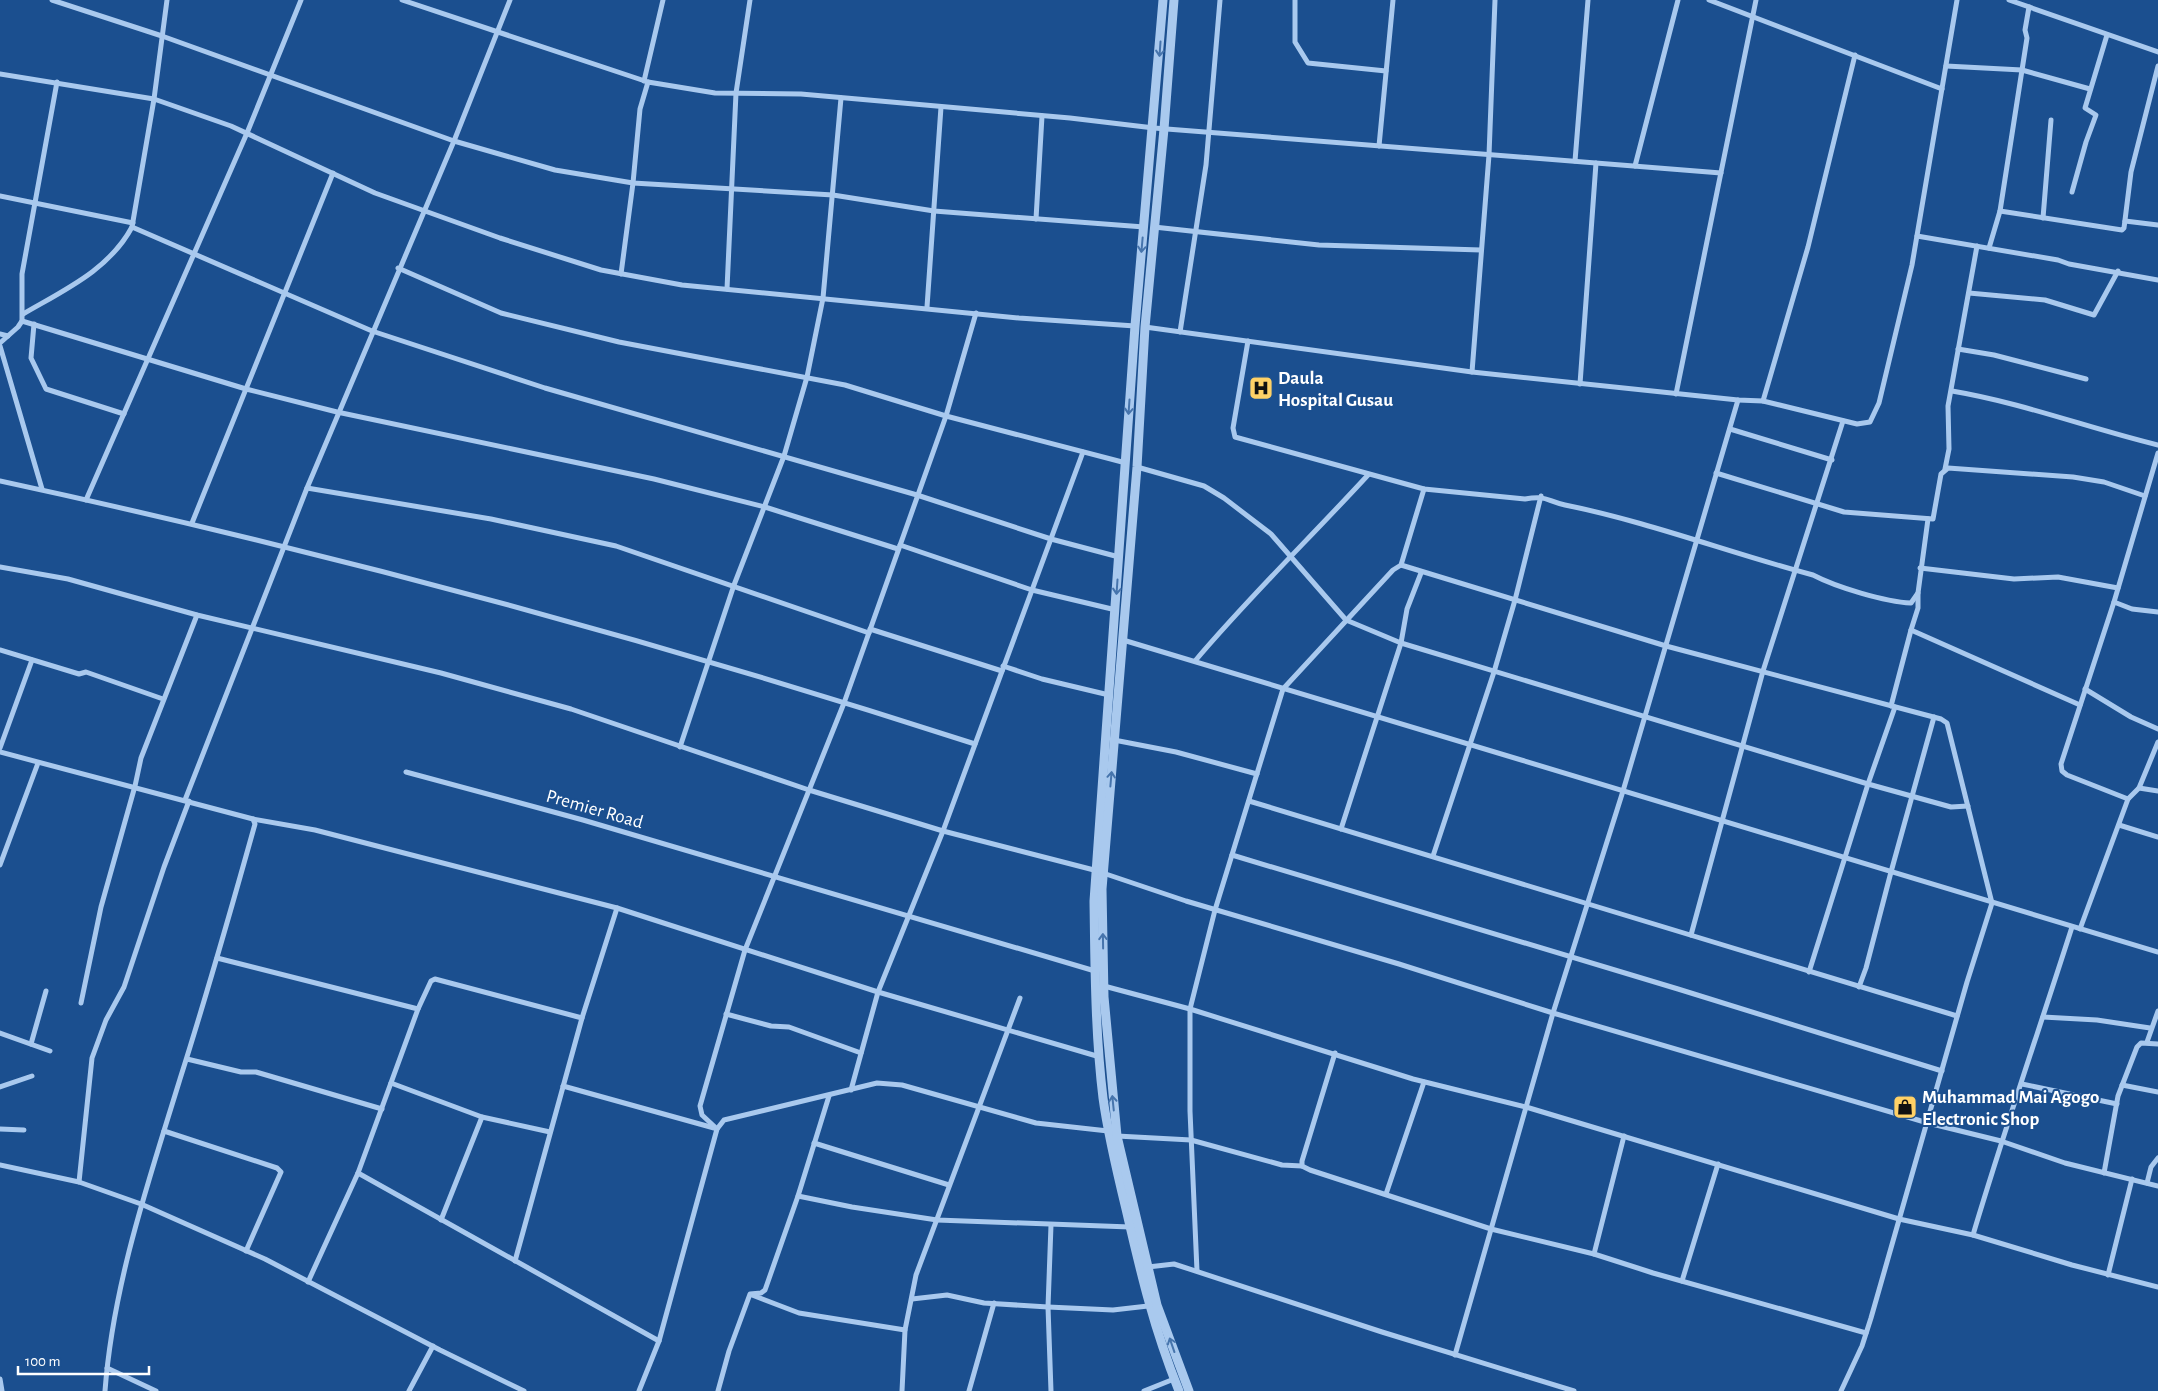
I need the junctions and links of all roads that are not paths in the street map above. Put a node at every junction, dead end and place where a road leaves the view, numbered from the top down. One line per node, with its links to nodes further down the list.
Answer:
1 (52, 0): 25 (street)
2 (167, 0): 25 (street)
3 (302, 0): 33 (street)
4 (402, 0): 23 (street)
5 (510, 0): 23 (street)
6 (663, 0): 34 (street)
7 (750, 0): 38 (street)
8 (1163, 0): 44 (street, one-way to 44)
9 (1174, 0): 45 (street)
10 (1220, 0): 46 (street)
11 (1295, 0): 31 (street)
12 (1393, 0): 31 (street)
13 (1495, 0): 50 (street)
14 (1588, 0): 51 (street)
15 (1678, 0): 53 (street)
16 (1709, 0): 22 (street)
17 (1756, 0): 22 (street)
18 (1957, 0): 28 (street)
19 (2009, 0): 20 (street)
20 (2023, 2): 21 (street)
21 (2029, 7): 24 (street); 30 (street)
22 (1753, 15): 27 (street); 54 (street)
23 (498, 32): 34 (street); 48 (street)
24 (2106, 35): 26 (street); 37 (street)
25 (162, 36): 33 (street); 40 (street)
26 (2158, 52)
27 (1855, 55): 36 (street); 109 (street)
28 (1946, 66): 30 (street); 36 (street)
29 (2158, 66): 67 (street)
30 (2022, 70): 37 (street); 64 (street)
31 (1386, 71): 49 (street)
32 (0, 74): 35 (street)
33 (270, 76): 47 (street); 48 (street)
34 (646, 81): 38 (street); 56 (street)
35 (57, 82): 40 (street); 61 (street)
36 (1942, 89): 73 (street)
37 (2090, 89): 58 (street)
38 (736, 93): 39 (street); 57 (street)
39 (841, 98): 41 (street); 59 (street)
40 (154, 99): 47 (street); 68 (street)
41 (941, 107): 42 (street); 63 (street)
42 (1042, 116): 44 (street); 66 (street)
43 (2051, 120): 65 (street)
44 (1154, 128): 45 (street); 70 (street)
45 (1164, 128): 46 (street); 71 (street)
46 (1209, 132): 49 (street); 72 (street)
47 (246, 133): 55 (street); 77 (street)
48 (454, 142): 56 (street); 62 (street)
49 (1379, 146): 50 (street)
50 (1489, 155): 51 (street); 76 (street)
51 (1575, 161): 52 (street)
52 (1596, 163): 53 (street); 104 (street)
53 (1635, 166): 54 (street)
54 (1721, 172): 107 (street)
55 (333, 173): 62 (street); 83 (street)
56 (633, 183): 57 (street); 80 (street)
57 (732, 188): 59 (street); 82 (street)
58 (2072, 192)
59 (832, 195): 63 (street); 85 (street)
60 (0, 196): 61 (street)
61 (36, 203): 68 (street); 88 (street)
62 (423, 210): 78 (street); 80 (street)
63 (934, 211): 66 (street); 86 (street)
64 (2000, 211): 65 (street); 75 (street)
65 (2043, 218): 67 (street)
66 (1036, 219): 70 (street)
67 (2125, 221): 69 (street)
68 (133, 225): 77 (street); 88 (street)
69 (2158, 225)
70 (1144, 226): 91 (street, one-way to 91)
71 (1154, 227): 72 (street); 92 (street)
72 (1195, 231): 76 (street); 94 (street)
73 (1917, 236): 74 (street); 113 (street)
74 (1977, 246): 75 (street); 84 (street)
75 (1989, 248): 79 (street)
76 (1482, 250): 101 (street)
77 (194, 254): 83 (street); 100 (street)
78 (398, 268): 93 (street); 102 (street)
79 (2118, 271): 81 (street); 84 (street)
80 (620, 274): 82 (street)
81 (2158, 280)
82 (727, 289): 85 (street)
83 (285, 292): 93 (street); 105 (street)
84 (1968, 293): 99 (street)
85 (823, 298): 86 (street); 102 (street)
86 (927, 307): 87 (street)
87 (976, 313): 91 (street); 112 (street)
88 (23, 314): 89 (street)
89 (22, 321): 90 (street); 96 (street)
90 (34, 324): 100 (street); 111 (street)
91 (1135, 326): 120 (street, one-way to 120)
92 (1145, 328): 94 (street); 121 (street)
93 (372, 331): 110 (street); 118 (street)
94 (1180, 332): 97 (street)
95 (0, 334): 96 (street)
96 (8, 336): 98 (street)
97 (1248, 342): 101 (street); 124 (street)
98 (0, 345): 128 (street)
99 (1958, 349): 103 (street); 106 (street)
100 (147, 360): 105 (street); 111 (street)
101 (1472, 372): 104 (street)
102 (807, 377): 112 (street); 118 (street)
103 (2086, 379)
104 (1580, 384): 107 (street)
105 (246, 389): 110 (street); 136 (street)
106 (1952, 391): 115 (street); 122 (street)
107 (1676, 394): 108 (street)
108 (1738, 400): 109 (street); 114 (street)
109 (1763, 401): 113 (street)
110 (337, 412): 126 (street); 134 (street)
111 (124, 414): 132 (street)
112 (946, 416): 116 (street); 129 (street)
113 (1843, 421): 119 (street)
114 (1730, 429): 119 (street); 123 (street)
115 (2158, 445)
116 (1083, 452): 120 (street); 137 (street)
117 (2158, 453): 131 (street)
118 (784, 456): 129 (street); 134 (street)
119 (1832, 460): 133 (street)
120 (1126, 463): 141 (street)
121 (1137, 467): 142 (street); 161 (street)
122 (1945, 469): 131 (street); 135 (street)
123 (1716, 473): 133 (street); 138 (street)
124 (1368, 475): 127 (street); 142 (street)
125 (0, 481): 128 (street)
126 (306, 488): 139 (street); 148 (street)
127 (1424, 489): 130 (street); 143 (street)
128 (42, 490): 132 (street)
129 (917, 495): 137 (street); 140 (street)
130 (1541, 496): 138 (street); 152 (street)
131 (2145, 496): 149 (street)
132 (86, 500): 136 (street)
133 (1818, 503): 135 (street); 146 (street)
134 (764, 507): 140 (street); 148 (street)
135 (1928, 519): 145 (street)
136 (192, 523): 139 (street)
137 (1051, 539): 141 (street); 150 (street)
138 (1696, 541): 146 (street); 163 (street)
139 (284, 546): 158 (street); 167 (street)
140 (899, 547): 150 (street); 160 (street)
141 (1119, 557): 154 (street, one-way to 154)
142 (1291, 558): 157 (street); 166 (street)
143 (1401, 565): 147 (street); 157 (street)
144 (0, 567): 156 (street)
145 (1920, 568): 149 (street); 151 (street)
146 (1796, 571): 151 (street); 169 (street)
147 (1421, 573): 152 (street); 162 (street)
148 (734, 586): 160 (street); 167 (street)
149 (2118, 588): 153 (street)
150 (1032, 590): 154 (street); 168 (street)
151 (1918, 593): 159 (street)
152 (1515, 600): 163 (street); 170 (street)
153 (2114, 602): 155 (street); 172 (street)
154 (1116, 610): 173 (street)
155 (2158, 612)
156 (197, 615): 158 (street); 174 (street)
157 (1346, 620): 162 (street); 171 (street)
158 (252, 626): 186 (street); 200 (street)
159 (1911, 630): 176 (street); 177 (street)
160 (869, 631): 168 (street); 175 (street)
161 (1123, 640): 166 (street); 182 (street)
162 (1401, 643): 170 (street); 179 (street)
163 (1666, 646): 169 (street); 178 (street)
164 (0, 650): 165 (street)
165 (32, 660): 174 (street); 188 (street)
166 (1196, 661): 171 (street)
167 (709, 663): 175 (street); 186 (street)
168 (1003, 668): 173 (street); 184 (street)
169 (1763, 671): 177 (street); 187 (street)
170 (1494, 672): 178 (street); 185 (street)
171 (1283, 689): 179 (street); 191 (street)
172 (2084, 689): 176 (street); 181 (street)
173 (1109, 695): 213 (street)
174 (163, 699): 193 (street)
175 (844, 703): 184 (street); 195 (street)
176 (2080, 705): 199 (street)
177 (1893, 706): 180 (street); 192 (street)
178 (1645, 716): 187 (street); 196 (street)
179 (1376, 717): 185 (street); 206 (street)
180 (1934, 717): 198 (street); 202 (street)
181 (2158, 729)
182 (1114, 740): 191 (street); 213 (street, one-way to 182)
183 (2158, 742): 194 (street)
184 (975, 744): 207 (street)
185 (1470, 745): 196 (street); 210 (street)
186 (680, 746): 195 (street)
187 (1742, 747): 192 (street); 204 (street)
188 (0, 750): 189 (street)
189 (38, 763): 193 (street); 212 (street)
190 (406, 772): 215 (street, Premier Road)
191 (1257, 774): 201 (street)
192 (1868, 784): 198 (street); 211 (street)
193 (135, 786): 200 (street); 235 (street)
194 (2139, 788): 197 (street); 199 (street)
195 (809, 790): 207 (street); 215 (street)
196 (1623, 791): 204 (street); 217 (street)
197 (2158, 791)
198 (1913, 796): 202 (street); 214 (street)
199 (2128, 799): 205 (street)
200 (187, 801): 203 (street); 290 (street)
201 (1249, 801): 206 (street); 209 (street)
202 (1968, 806): 216 (street)
203 (253, 819): 218 (street); 226 (street)
204 (1723, 820): 211 (street); 223 (street)
205 (2119, 826): 208 (street); 222 (street)
206 (1341, 829): 210 (street)
207 (943, 831): 213 (street); 220 (street)
208 (2158, 837)
209 (1232, 855): 219 (street); 227 (street)
210 (1433, 856): 217 (street)
211 (1844, 858): 214 (street); 229 (street)
212 (0, 865)
213 (1098, 872): 219 (street); 228 (street); 230 (street, one-way to 213)
214 (1890, 872): 216 (street); 231 (street)
215 (775, 876): 220 (street, Premier Road); 224 (street)
216 (1992, 903): 221 (street); 241 (street)
217 (1586, 904): 223 (street); 227 (street)
218 (617, 908): 224 (street); 243 (street)
219 (1215, 910): 236 (street); 239 (street)
220 (909, 916): 228 (street, Premier Road); 233 (street)
221 (2072, 927): 222 (street); 242 (street)
222 (2080, 929): 225 (street)
223 (1691, 935): 229 (street)
224 (745, 950): 233 (street); 240 (street)
225 (2158, 952)
226 (218, 958): 237 (street); 254 (street)
227 (1570, 958): 239 (street); 255 (street)
228 (1095, 971): 253 (street)
229 (1809, 972): 231 (street)
230 (1104, 986): 236 (street); 278 (street, one-way to 230)
231 (1859, 987): 241 (street)
232 (46, 991): 248 (street)
233 (878, 992): 245 (street); 251 (street)
234 (1020, 998): 245 (street)
235 (81, 1003)
236 (1190, 1008): 252 (street); 280 (street)
237 (418, 1009): 243 (street); 258 (street)
238 (2158, 1011): 244 (street)
239 (1552, 1013): 267 (street); 271 (street)
240 (726, 1014): 251 (street); 273 (street)
241 (1957, 1016): 255 (street)
242 (2043, 1017): 244 (street); 259 (street)
243 (582, 1018): 261 (street)
244 (2150, 1028): 247 (street)
245 (1007, 1032): 253 (street); 268 (street)
246 (0, 1033): 248 (street)
247 (2147, 1042): 249 (street); 260 (street)
248 (31, 1044): 250 (street)
249 (2158, 1044)
250 (50, 1051)
251 (861, 1053): 263 (street)
252 (1335, 1053): 257 (street); 286 (street)
253 (1100, 1058): 276 (street)
254 (187, 1059): 269 (street); 275 (street)
255 (1942, 1071): 271 (street)
256 (32, 1076): 262 (street)
257 (1424, 1082): 267 (street); 294 (street)
258 (391, 1083): 269 (street); 270 (street)
259 (2022, 1084): 266 (street); 281 (street)
260 (2122, 1085): 264 (street); 266 (street)
261 (563, 1086): 273 (street); 277 (street)
262 (0, 1087)
263 (851, 1090): 265 (street); 268 (street)
264 (2158, 1092)
265 (828, 1096): 273 (street); 282 (street)
266 (2117, 1104): 287 (street)
267 (1526, 1107): 279 (street); 302 (street)
268 (978, 1108): 276 (street); 292 (street)
269 (382, 1109): 288 (street)
270 (482, 1117): 277 (street); 298 (street)
271 (1928, 1123): 281 (street); 297 (street)
272 (0, 1128): 274 (street)
273 (716, 1129): 320 (street)
274 (24, 1130)
275 (164, 1131): 296 (street); 304 (street)
276 (1108, 1131): 301 (street)
277 (550, 1132): 306 (street)
278 (1117, 1136): 280 (street); 307 (street)
279 (1624, 1136): 284 (street); 305 (street)
280 (1191, 1140): 286 (street); 308 (street)
281 (2001, 1141): 287 (street); 303 (street)
282 (814, 1143): 292 (street); 295 (street)
283 (2158, 1158): 291 (street)
284 (1718, 1164): 297 (street); 310 (street)
285 (0, 1165): 290 (street)
286 (1302, 1166): 294 (street)
287 (2104, 1172): 289 (street)
288 (358, 1173): 298 (street); 311 (street)
289 (2132, 1179): 291 (street); 309 (street)
290 (79, 1182): 296 (street)
291 (2147, 1183): 293 (street)
292 (949, 1185): 299 (street)
293 (2158, 1186)
294 (1386, 1194): 302 (street)
295 (798, 1196): 299 (street); 313 (street)
296 (141, 1204): 304 (street); 323 (street)
297 (1899, 1219): 303 (street); 319 (street)
298 (441, 1220): 306 (street)
299 (937, 1220): 300 (street); 314 (street)
300 (1051, 1225): 301 (street); 317 (street)
301 (1130, 1227): 316 (street)
302 (1491, 1229): 305 (street); 322 (street)
303 (1973, 1235): 309 (street)
304 (246, 1251): 311 (street)
305 (1594, 1254): 310 (street)
306 (515, 1261): 320 (street)
307 (1148, 1267): 308 (street); 338 (street, one-way to 307)
308 (1197, 1271): 322 (street)
309 (2108, 1274): 312 (street)
310 (1682, 1281): 319 (street)
311 (308, 1282): 321 (street)
312 (2158, 1287)
313 (750, 1294): 318 (street); 332 (street)
314 (912, 1299): 315 (street); 318 (street)
315 (994, 1303): 317 (street); 334 (street)
316 (1148, 1306): 317 (street); 324 (street)
317 (1048, 1307): 335 (street)
318 (905, 1330): 333 (street)
319 (1866, 1333): 340 (street)
320 (659, 1341): 331 (street)
321 (433, 1346): 329 (street); 330 (street)
322 (1455, 1355): 339 (street)
323 (107, 1368): 327 (street); 328 (street)
324 (1174, 1378): 336 (street); 337 (street)
325 (0, 1379): 326 (street)
326 (2, 1391)
327 (105, 1391)
328 (156, 1391)
329 (408, 1391)
330 (524, 1391)
331 (639, 1391)
332 (718, 1391)
333 (902, 1391)
334 (969, 1391)
335 (1051, 1391)
336 (1144, 1391)
337 (1179, 1391)
338 (1189, 1391)
339 (1574, 1391)
340 (1841, 1391)

